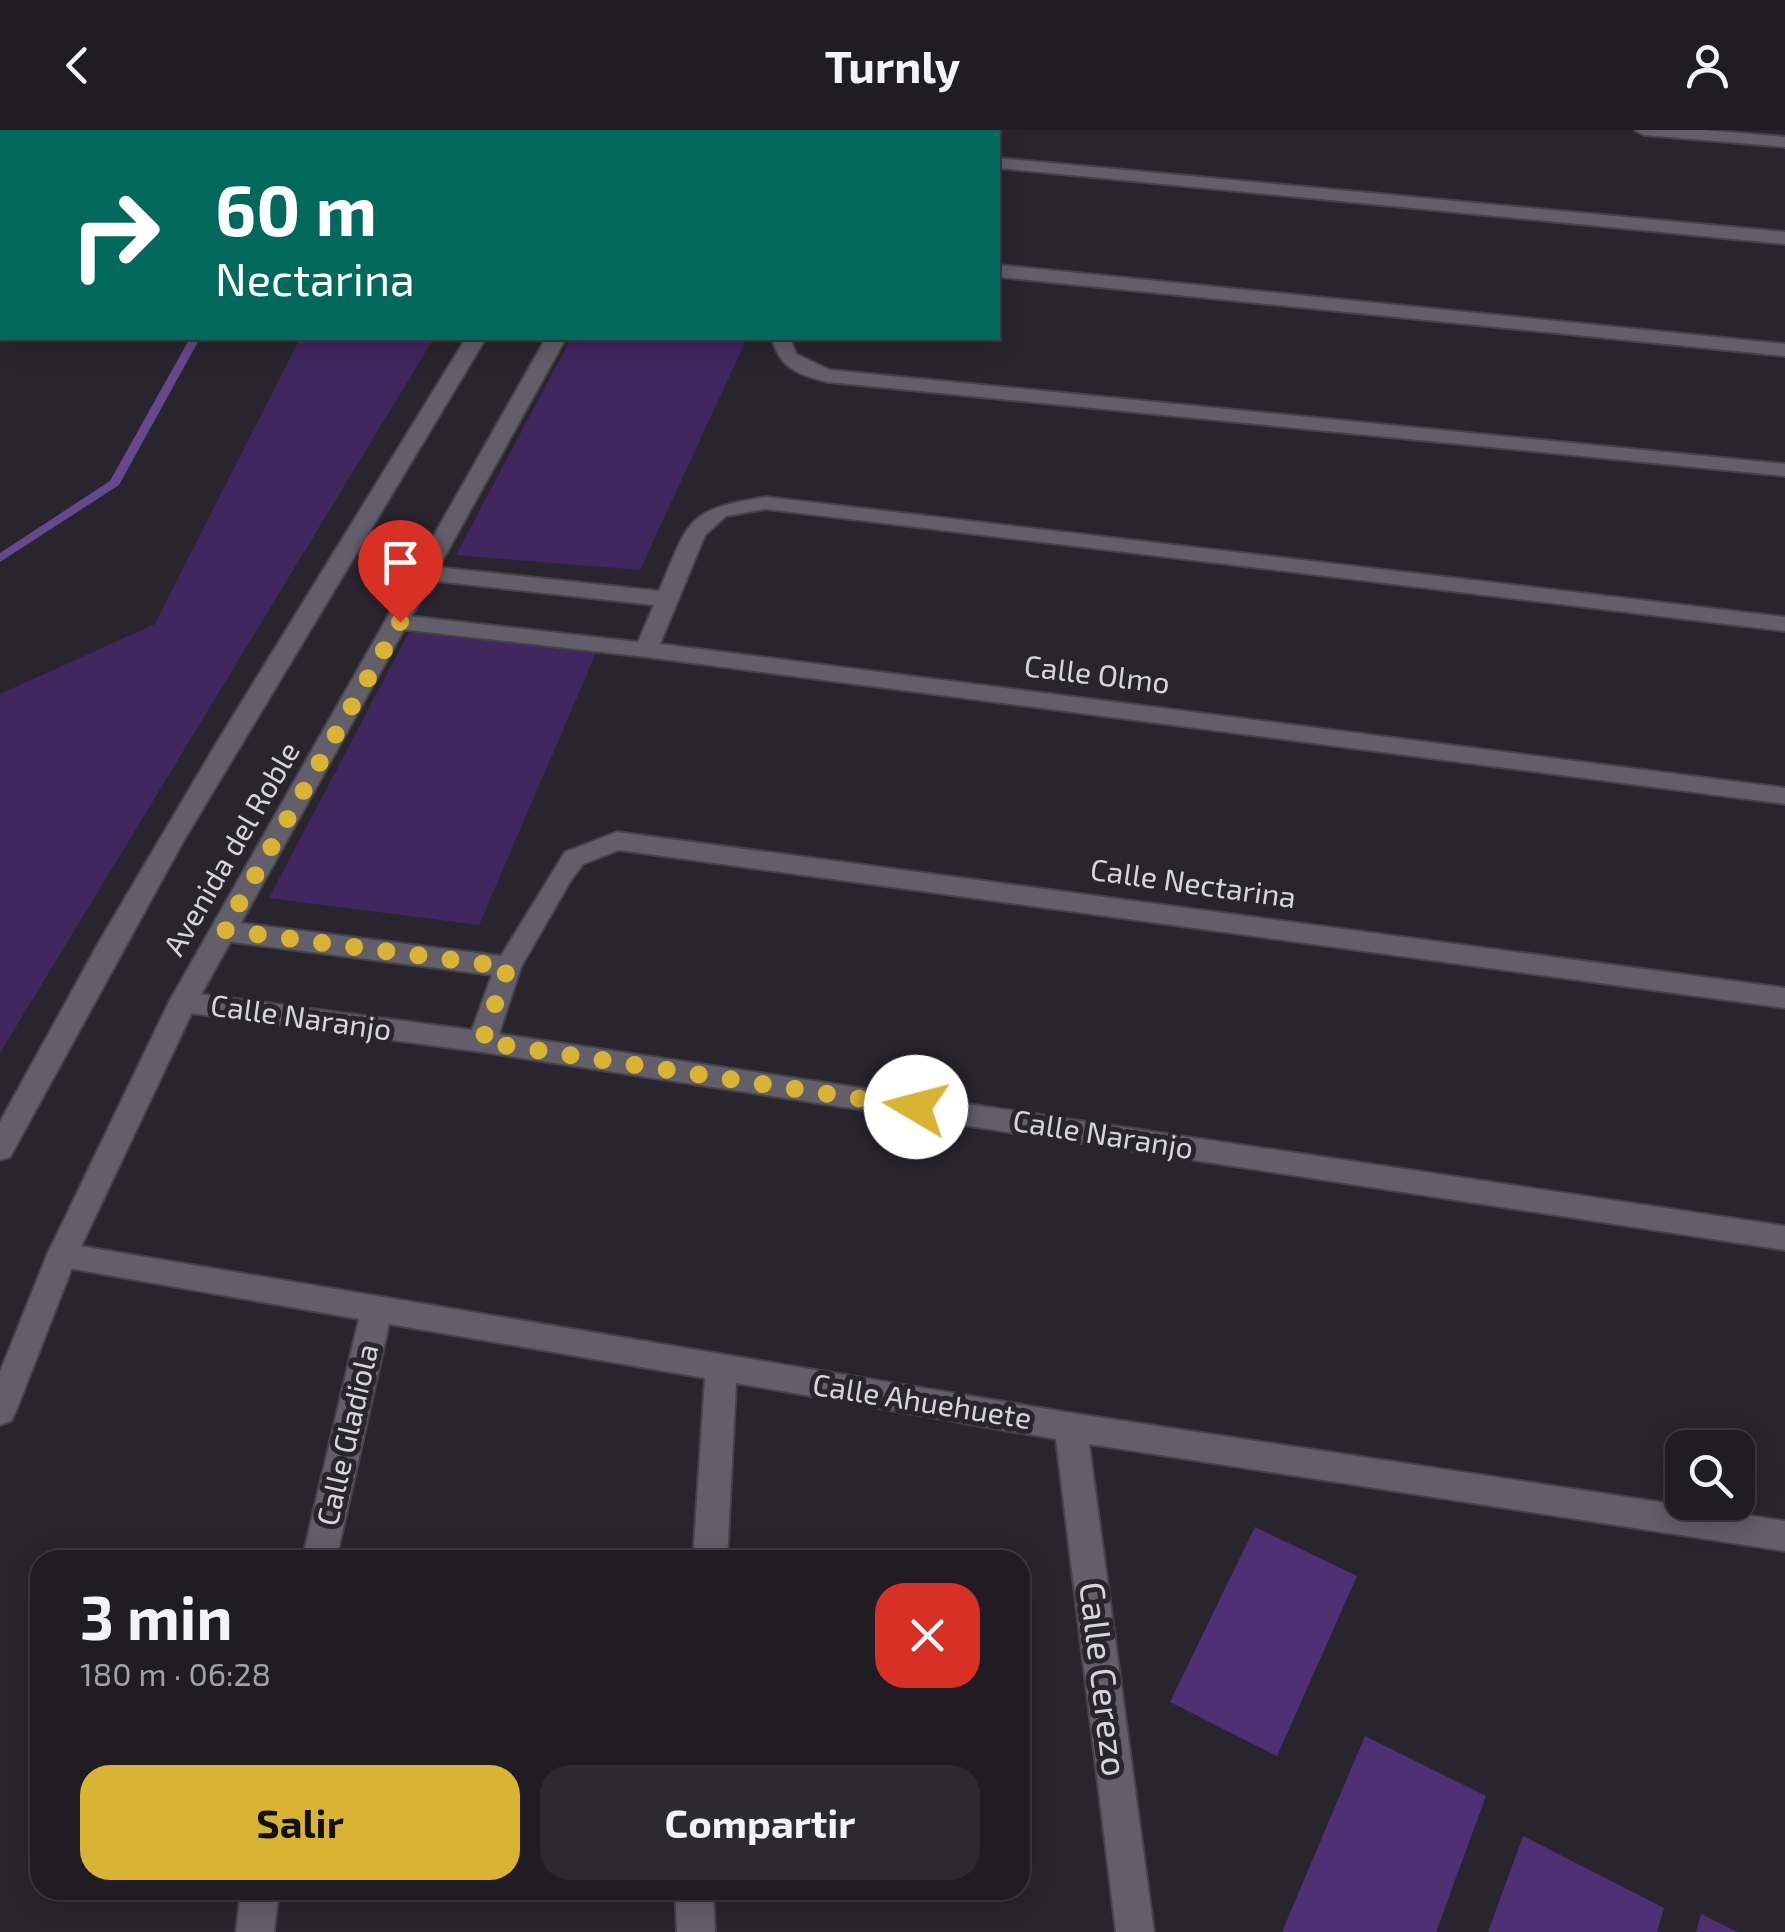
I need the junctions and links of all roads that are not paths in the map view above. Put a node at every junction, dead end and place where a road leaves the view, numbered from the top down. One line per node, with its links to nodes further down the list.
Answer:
1 (1644, 130): 2 (street)
2 (1785, 142)
3 (1000, 163): 4 (street)
4 (1785, 238)
5 (1000, 271): 9 (street)
6 (475, 340): 22 (street, Avenida del Roble)
7 (555, 340): 11 (street, Avenida del Roble)
8 (782, 340): 10 (street)
9 (1785, 350)
10 (1785, 470)
11 (427, 573): 12 (street); 13 (street, Avenida del Roble)
12 (666, 598): 14 (street); 15 (street)
13 (400, 622): 15 (street, Calle Olmo); 17 (street, Avenida del Roble)
14 (1785, 624)
15 (646, 650): 16 (street, Calle Olmo)
16 (1785, 796)
17 (224, 930): 18 (street); 20 (street, Avenida del Roble)
18 (508, 967): 19 (street, Calle Nectarina); 21 (street)
19 (1785, 998)
20 (183, 1002): 21 (street, Calle Naranjo); 24 (street, Avenida del Roble)
21 (482, 1042): 23 (street, Calle Naranjo)
22 (0, 1149)
23 (1785, 1238)
24 (62, 1255): 25 (street, Calle Ahuehuete); 27 (street, Avenida del Roble)
25 (378, 1310): 26 (street, Calle Ahuehuete); 30 (street, Calle Gladiola)
26 (722, 1369): 28 (street, Calle Ahuehuete); 31 (street)
27 (0, 1411)
28 (1071, 1427): 29 (street, Calle Ahuehuete); 36 (street, Calle Cerezo)
29 (1785, 1536)
30 (321, 1550)
31 (711, 1550)
32 (259, 1900): 34 (street)
33 (694, 1900): 35 (street)
34 (255, 1932)
35 (696, 1932)
36 (1134, 1932)

